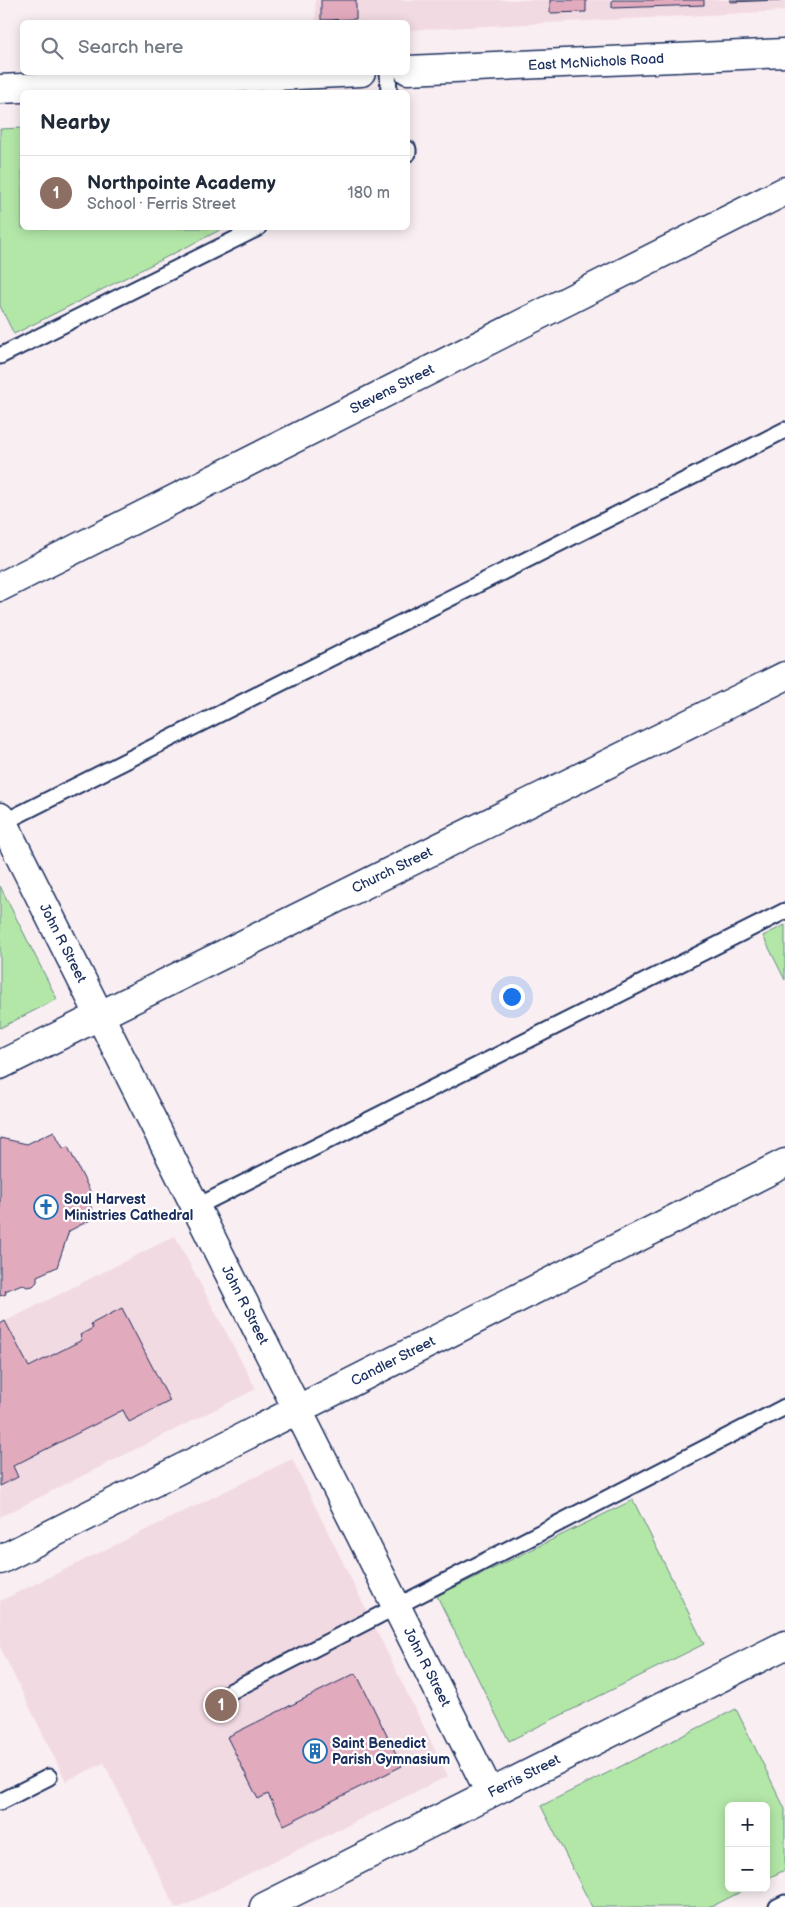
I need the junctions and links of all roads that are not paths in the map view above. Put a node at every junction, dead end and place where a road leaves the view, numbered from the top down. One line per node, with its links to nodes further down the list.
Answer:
1 (785, 53): 2 (street, East McNichols Road)
2 (410, 70)
3 (297, 75): 5 (street)
4 (388, 75): 6 (lane)
5 (0, 89)
6 (388, 90)
7 (785, 191): 11 (street, Stevens Street)
8 (254, 230): 9 (lane)
9 (0, 356)
10 (785, 430): 13 (lane)
11 (0, 587)
12 (785, 676): 15 (street, Church Street)
13 (1, 821): 15 (street, John R Street)
14 (785, 911): 18 (lane)
15 (99, 1014): 16 (street, Church Street); 18 (street, John R Street)
16 (0, 1065)
17 (785, 1163): 20 (street, Candler Street)
18 (196, 1207): 20 (street, John R Street)
19 (785, 1407): 22 (lane)
20 (297, 1410): 21 (street, Candler Street); 22 (street, John R Street)
21 (0, 1560)
22 (396, 1606): 24 (lane); 26 (street, John R Street)
23 (785, 1645): 26 (street, Ferris Street)
24 (218, 1698)
25 (49, 1777): 27 (lane)
26 (490, 1793): 29 (street, Ferris Street)
27 (0, 1802)
28 (785, 1903): 30 (lane)
29 (264, 1907)
30 (777, 1907)

